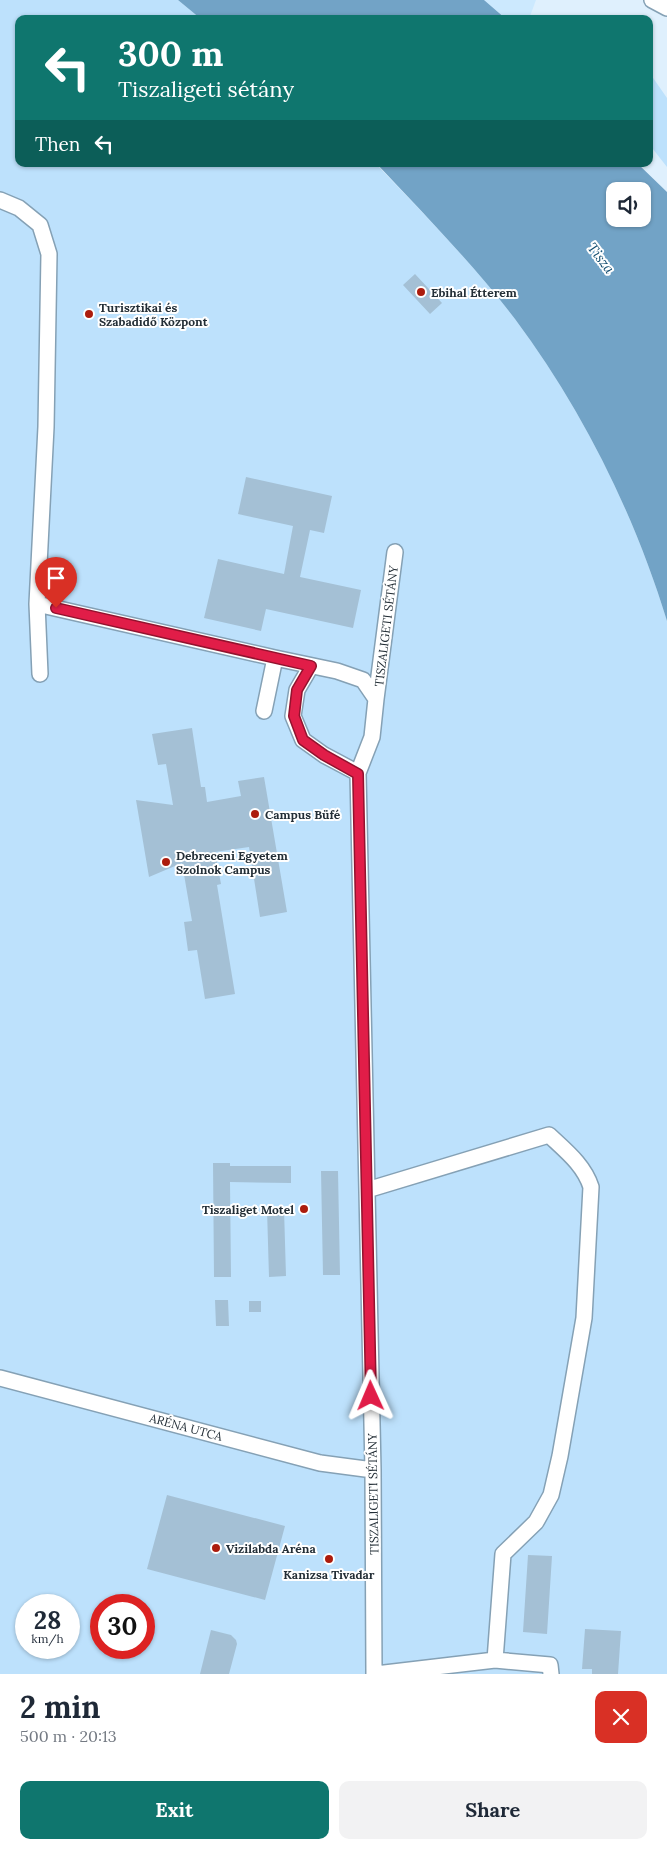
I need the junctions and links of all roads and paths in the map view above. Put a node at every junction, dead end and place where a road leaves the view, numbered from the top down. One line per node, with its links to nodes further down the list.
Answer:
1 (652, 0): 2 (street)
2 (667, 8)
3 (0, 200): 5 (street)
4 (395, 552): 9 (street, TISZALIGETI SÉTÁNY)
5 (37, 604): 6 (street, TISZALIGETI SÉTÁNY); 8 (street)
6 (275, 658): 7 (street, TISZALIGETI SÉTÁNY); 10 (street)
7 (311, 666): 9 (street, TISZALIGETI SÉTÁNY); 11 (street)
8 (40, 674)
9 (376, 699): 11 (street, TISZALIGETI SÉTÁNY)
10 (264, 711)
11 (358, 774): 12 (street, TISZALIGETI SÉTÁNY)
12 (367, 1190): 14 (street, TISZALIGETI SÉTÁNY); 15 (street)
13 (0, 1378): 14 (street, ARÉNA UTCA)
14 (373, 1470): 16 (street, TISZALIGETI SÉTÁNY)
15 (495, 1660): 16 (street); 17 (street)
16 (375, 1674)
17 (551, 1674)

